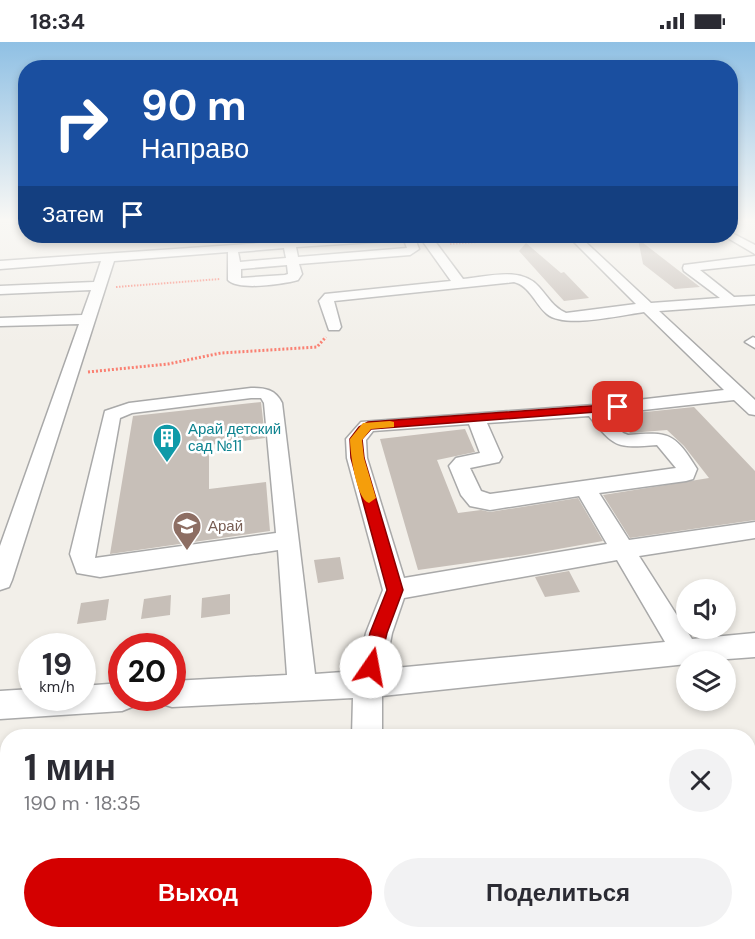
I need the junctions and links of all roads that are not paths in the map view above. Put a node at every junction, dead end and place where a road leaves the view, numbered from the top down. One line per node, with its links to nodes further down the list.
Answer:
1 (61, 261): 8 (street)
2 (115, 261): 11 (street)
3 (233, 261): 9 (street)
4 (292, 261): 9 (street); 9 (street)
5 (443, 261): 10 (street)
6 (599, 261): 15 (street)
7 (748, 261): 14 (street)
8 (0, 265)
9 (234, 266)
10 (459, 283): 15 (street); 18 (street)
11 (99, 288): 12 (street); 16 (street)
12 (0, 290)
13 (755, 300): 14 (street)
14 (728, 301): 15 (street)
15 (648, 307): 19 (street)
16 (88, 319): 17 (street); 27 (street)
17 (0, 322)
18 (333, 327)
19 (737, 394): 20 (street); 21 (street)
20 (594, 410): 22 (street); 23 (street)
21 (755, 410)
22 (475, 418): 23 (street); 28 (street)
23 (585, 488): 26 (street)
24 (755, 530): 26 (street)
25 (288, 540): 25 (street); 34 (street)
26 (623, 550): 28 (street); 30 (street)
27 (1, 573)
28 (395, 590): 33 (street)
29 (755, 645): 31 (street)
30 (684, 651)
31 (695, 651)
32 (676, 653): 33 (street)
33 (368, 684): 34 (street); 38 (street)
34 (302, 687): 35 (street)
35 (186, 693)
36 (108, 698): 37 (street)
37 (0, 705)
38 (367, 729)

